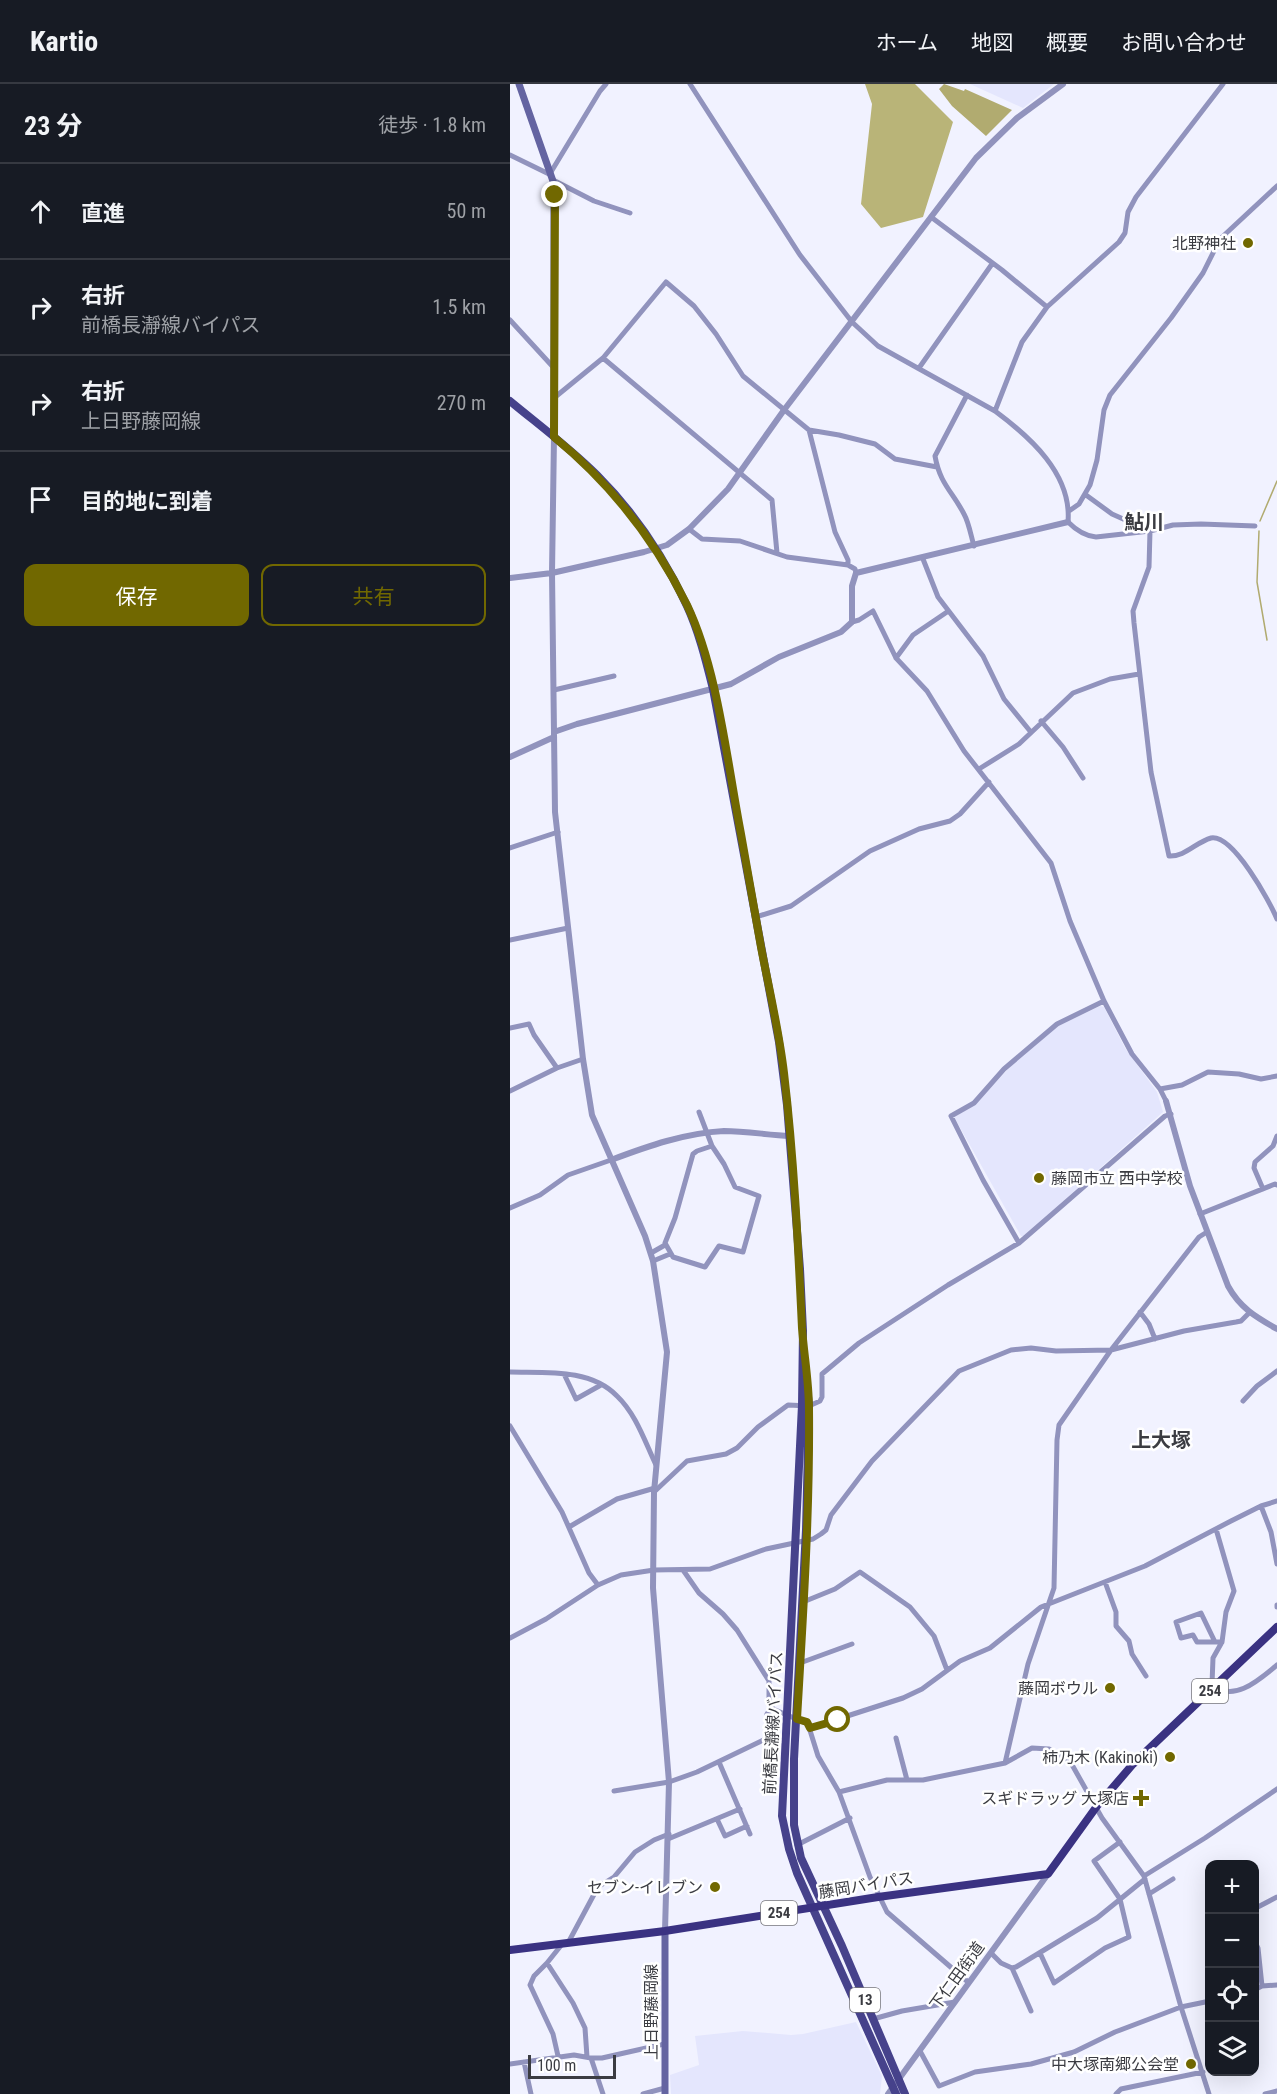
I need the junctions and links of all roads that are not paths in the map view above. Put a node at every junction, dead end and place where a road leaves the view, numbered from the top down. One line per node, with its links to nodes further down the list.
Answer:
1 (519, 84): 7 (main road)
2 (606, 84): 7 (street)
3 (690, 84): 14 (street)
4 (1064, 84): 10 (street)
5 (1223, 84): 12 (street)
6 (510, 155): 7 (street)
7 (552, 176): 9 (street); 16 (main road)
8 (1277, 186): 27 (street)
9 (630, 213)
10 (930, 217): 11 (street); 14 (street)
11 (992, 264): 12 (street); 17 (street)
12 (1047, 307): 22 (street)
13 (510, 320): 16 (street)
14 (852, 322): 17 (street); 21 (street)
15 (603, 358): 19 (street); 21 (street); 26 (street)
16 (554, 368): 19 (main road)
17 (919, 368): 18 (street)
18 (967, 396): 22 (street); 25 (street)
19 (552, 399): 24 (main road)
20 (510, 401): 24 (main road, 前橋長瀞線バイパス / 13)
21 (784, 410): 23 (street); 26 (street)
22 (995, 411): 28 (street)
23 (809, 430): 25 (street); 37 (street)
24 (554, 437): 34 (main road, 前橋長瀞線バイパス / 13); 38 (street)
25 (937, 467): 33 (street)
26 (739, 473): 31 (street); 35 (street)
27 (1086, 495): 28 (street); 32 (street)
28 (1069, 511): 29 (street)
29 (1068, 522): 32 (street); 33 (street)
30 (1255, 526): 32 (street)
31 (689, 529): 34 (street); 35 (street)
32 (1150, 531): 44 (street)
33 (974, 546): 36 (street)
34 (655, 549): 38 (street); 46 (main road, 前橋長瀞線バイパス / 13)
35 (777, 553): 37 (street)
36 (923, 559): 39 (street); 41 (street)
37 (848, 565): 39 (street)
38 (552, 573): 40 (street); 47 (street)
39 (856, 573): 42 (street)
40 (510, 578)
41 (947, 612): 43 (street); 49 (street)
42 (852, 622): 43 (street); 46 (street)
43 (896, 658): 52 (street)
44 (1139, 674): 48 (street); 58 (street)
45 (614, 676): 47 (street)
46 (713, 689): 50 (street); 57 (main road, 前橋長瀞線バイパス / 13)
47 (554, 690): 50 (street)
48 (1041, 721): 49 (street); 53 (street)
49 (1030, 731): 52 (street)
50 (554, 735): 51 (street); 55 (street)
51 (510, 757)
52 (979, 769): 54 (street)
53 (1083, 778)
54 (989, 782): 57 (street); 61 (street)
55 (558, 832): 56 (street); 59 (street)
56 (510, 848)
57 (756, 917): 72 (main road, 前橋長瀞線バイパス / 13)
58 (1277, 919)
59 (568, 928): 60 (street); 63 (street)
60 (510, 940)
61 (1104, 1001): 66 (street); 81 (street)
62 (510, 1028): 64 (street)
63 (583, 1059): 64 (street); 75 (street)
64 (557, 1068): 67 (street)
65 (1277, 1076): 66 (street)
66 (1160, 1089): 68 (street)
67 (510, 1091)
68 (1166, 1101): 70 (street)
69 (699, 1112): 71 (street)
70 (1171, 1114): 79 (street); 81 (street)
71 (706, 1132): 72 (street); 74 (street); 75 (street)
72 (790, 1136): 96 (main road, 前橋長瀞線バイパス / 13)
73 (1277, 1136): 77 (street)
74 (712, 1146): 82 (street); 84 (street)
75 (611, 1160): 78 (street); 83 (street)
76 (1277, 1185): 77 (street)
77 (1263, 1189): 79 (street)
78 (510, 1208)
79 (1200, 1214): 80 (street)
80 (1207, 1232): 86 (street); 87 (street)
81 (1019, 1243): 96 (street)
82 (665, 1245): 83 (street); 84 (street)
83 (651, 1253): 85 (street)
84 (670, 1254): 85 (street)
85 (654, 1262): 98 (street)
86 (1140, 1312): 89 (street); 90 (street)
87 (1250, 1314): 88 (street); 89 (street)
88 (1277, 1329)
89 (1155, 1340): 90 (street)
90 (1111, 1350): 104 (street); 113 (street)
91 (1277, 1371): 95 (street)
92 (510, 1372): 93 (street)
93 (564, 1374): 94 (street); 94 (street)
94 (601, 1385): 98 (street)
95 (1243, 1401)
96 (805, 1405): 99 (street); 104 (main road, 前橋長瀞線バイパス / 13); 105 (main road, 前橋長瀞線バイパス / 13)
97 (510, 1426): 102 (street)
98 (656, 1465): 99 (street)
99 (654, 1490): 102 (street); 108 (street)
100 (1277, 1501): 101 (street)
101 (1261, 1506): 103 (street); 106 (street)
102 (568, 1527): 111 (street)
103 (1216, 1529): 110 (street); 116 (street)
104 (806, 1540): 105 (street); 112 (main road, 前橋長瀞線バイパス / 13)
105 (796, 1542): 109 (street); 124 (main road, 前橋長瀞線バイパス / 13)
106 (1275, 1546): 107 (street)
107 (1277, 1564)
108 (654, 1570): 109 (street); 111 (street); 131 (street)
109 (683, 1570): 123 (street)
110 (1105, 1582): 113 (street); 121 (street)
111 (598, 1586): 115 (street)
112 (803, 1602): 118 (main road, 前橋長瀞線バイパス / 13); 120 (street)
113 (1050, 1603): 120 (street); 129 (street)
114 (1277, 1627): 122 (highway, 254)
115 (510, 1638)
116 (1219, 1642): 116 (street); 122 (street)
117 (852, 1644): 118 (street)
118 (800, 1663): 125 (main road, 前橋長瀞線バイパス / 13)
119 (1277, 1665): 122 (street)
120 (947, 1670): 126 (street)
121 (1146, 1676)
122 (1215, 1687): 135 (highway, 254)
123 (772, 1707): 124 (street); 128 (street)
124 (788, 1716): 125 (street); 153 (main road, 前橋長瀞線バイパス / 13)
125 (797, 1719): 126 (street); 143 (main road, 前橋長瀞線バイパス / 13)
126 (810, 1728): 134 (street)
127 (896, 1738): 130 (street)
128 (719, 1762): 131 (street); 136 (street)
129 (1005, 1763): 130 (street); 135 (street)
130 (907, 1780): 134 (street)
131 (669, 1782): 133 (street); 141 (street)
132 (1277, 1789): 145 (street)
133 (614, 1791)
134 (839, 1792): 137 (street)
135 (1097, 1806): 142 (street); 144 (highway, 254)
136 (740, 1809): 138 (street); 139 (street)
137 (850, 1818): 143 (street); 148 (street)
138 (717, 1819): 139 (street); 141 (street)
139 (747, 1826): 140 (street)
140 (750, 1834)
141 (668, 1837): 154 (street); 155 (street)
142 (1120, 1842): 145 (street); 150 (street)
143 (798, 1845): 152 (main road, 前橋長瀞線バイパス / 13)
144 (1048, 1874): 148 (highway, 藤岡バイパス / 254); 157 (street, 下仁田街道)
145 (1144, 1878): 147 (street); 150 (street)
146 (1173, 1879): 147 (street)
147 (1149, 1893): 168 (street)
148 (878, 1897): 152 (highway, 藤岡バイパス / 254); 162 (street)
149 (1277, 1897): 151 (street)
150 (1120, 1899): 158 (street); 158 (street)
151 (1259, 1906)
152 (824, 1907): 153 (highway, 藤岡バイパス / 254); 170 (main road, 前橋長瀞線バイパス / 13)
153 (814, 1908): 154 (highway, 藤岡バイパス / 254); 181 (main road, 前橋長瀞線バイパス / 13)
154 (665, 1931): 155 (highway, 藤岡バイパス / 254); 171 (main road, 上日野藤岡線)
155 (566, 1943): 156 (highway, 藤岡バイパス / 254); 160 (street)
156 (510, 1950)
157 (991, 1953): 161 (street); 162 (street, 下仁田街道)
158 (1040, 1953): 161 (street)
159 (1259, 1958): 164 (street)
160 (547, 1963): 173 (street); 174 (street)
161 (1012, 1968): 169 (street)
162 (968, 1982): 166 (street, 下仁田街道)
163 (1277, 1985): 164 (street)
164 (1262, 1986): 165 (street)
165 (1259, 1988)
166 (955, 2002): 170 (street); 172 (street, 下仁田街道)
167 (1205, 2002): 168 (street)
168 (1181, 2007): 172 (street); 177 (street)
169 (1031, 2011)
170 (873, 2019): 178 (main road, 前橋長瀞線バイパス / 13)
171 (664, 2044): 174 (street); 179 (main road, 上日野藤岡線)
172 (920, 2051): 178 (street, 下仁田街道)
173 (558, 2056): 174 (street); 175 (street)
174 (589, 2057): 183 (street)
175 (524, 2062): 176 (street); 182 (street)
176 (510, 2064)
177 (1203, 2072): 186 (street); 187 (street)
178 (898, 2079): 181 (street, 下仁田街道); 185 (main road, 前橋長瀞線バイパス / 13)
179 (665, 2091): 184 (street)
180 (1277, 2091): 188 (street)
181 (892, 2092)
182 (531, 2094)
183 (603, 2094)
184 (643, 2094)
185 (905, 2094)
186 (1116, 2094)
187 (1209, 2094)
188 (1265, 2094)

